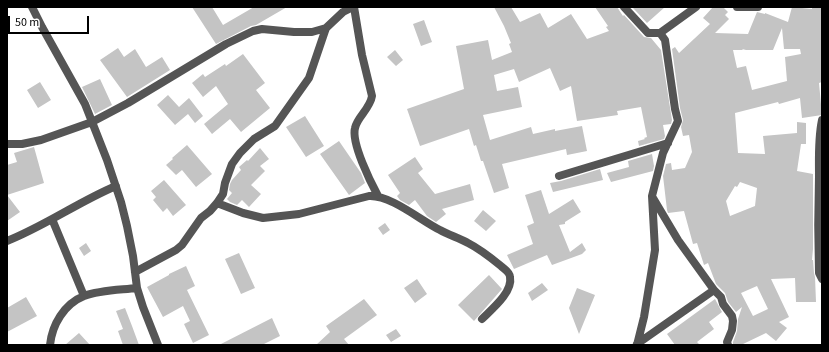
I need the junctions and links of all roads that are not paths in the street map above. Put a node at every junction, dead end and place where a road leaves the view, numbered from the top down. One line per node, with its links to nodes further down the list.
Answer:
1 (32, 7): 10 (street)
2 (354, 7): 7 (street); 15 (street)
3 (624, 7): 8 (street)
4 (696, 7): 8 (street)
5 (737, 7): 6 (street)
6 (758, 7)
7 (326, 28): 10 (street); 17 (street)
8 (660, 33): 11 (street)
9 (822, 120): 21 (street)
10 (92, 122): 12 (street); 14 (street)
11 (668, 143): 13 (street); 16 (street)
12 (7, 144)
13 (559, 176)
14 (116, 186): 18 (street); 20 (street)
15 (378, 196): 17 (street); 25 (street)
16 (652, 196): 23 (street); 28 (street)
17 (217, 203): 20 (street)
18 (52, 219): 19 (street); 24 (street)
19 (7, 242)
20 (135, 272): 22 (street)
21 (822, 278)
22 (137, 288): 24 (street); 27 (street)
23 (714, 290): 28 (street); 29 (street)
24 (84, 296): 26 (street)
25 (482, 319)
26 (50, 345)
27 (158, 345)
28 (637, 345)
29 (728, 345)

